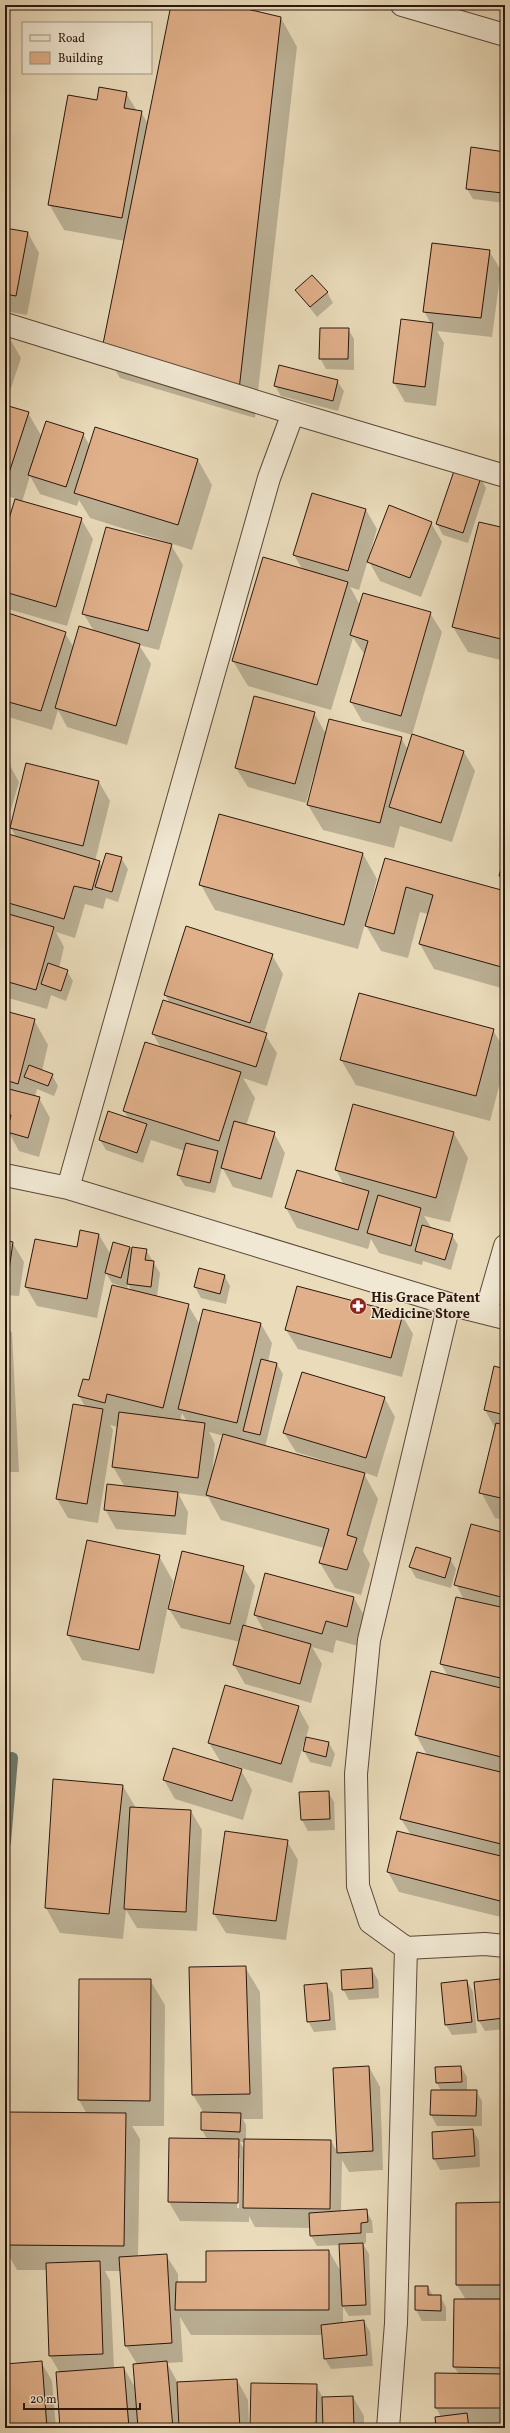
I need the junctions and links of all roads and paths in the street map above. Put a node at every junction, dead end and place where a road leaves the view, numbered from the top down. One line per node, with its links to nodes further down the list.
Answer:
1 (410, 6): 2 (street)
2 (505, 35)
3 (5, 324): 4 (street)
4 (293, 413): 5 (street); 7 (street)
5 (505, 476)
6 (5, 1175): 7 (street)
7 (68, 1188): 9 (street)
8 (505, 1246): 10 (street)
9 (449, 1304): 10 (street); 12 (street)
10 (496, 1315)
11 (505, 1946): 12 (street)
12 (406, 1948): 13 (street)
13 (388, 2428)

